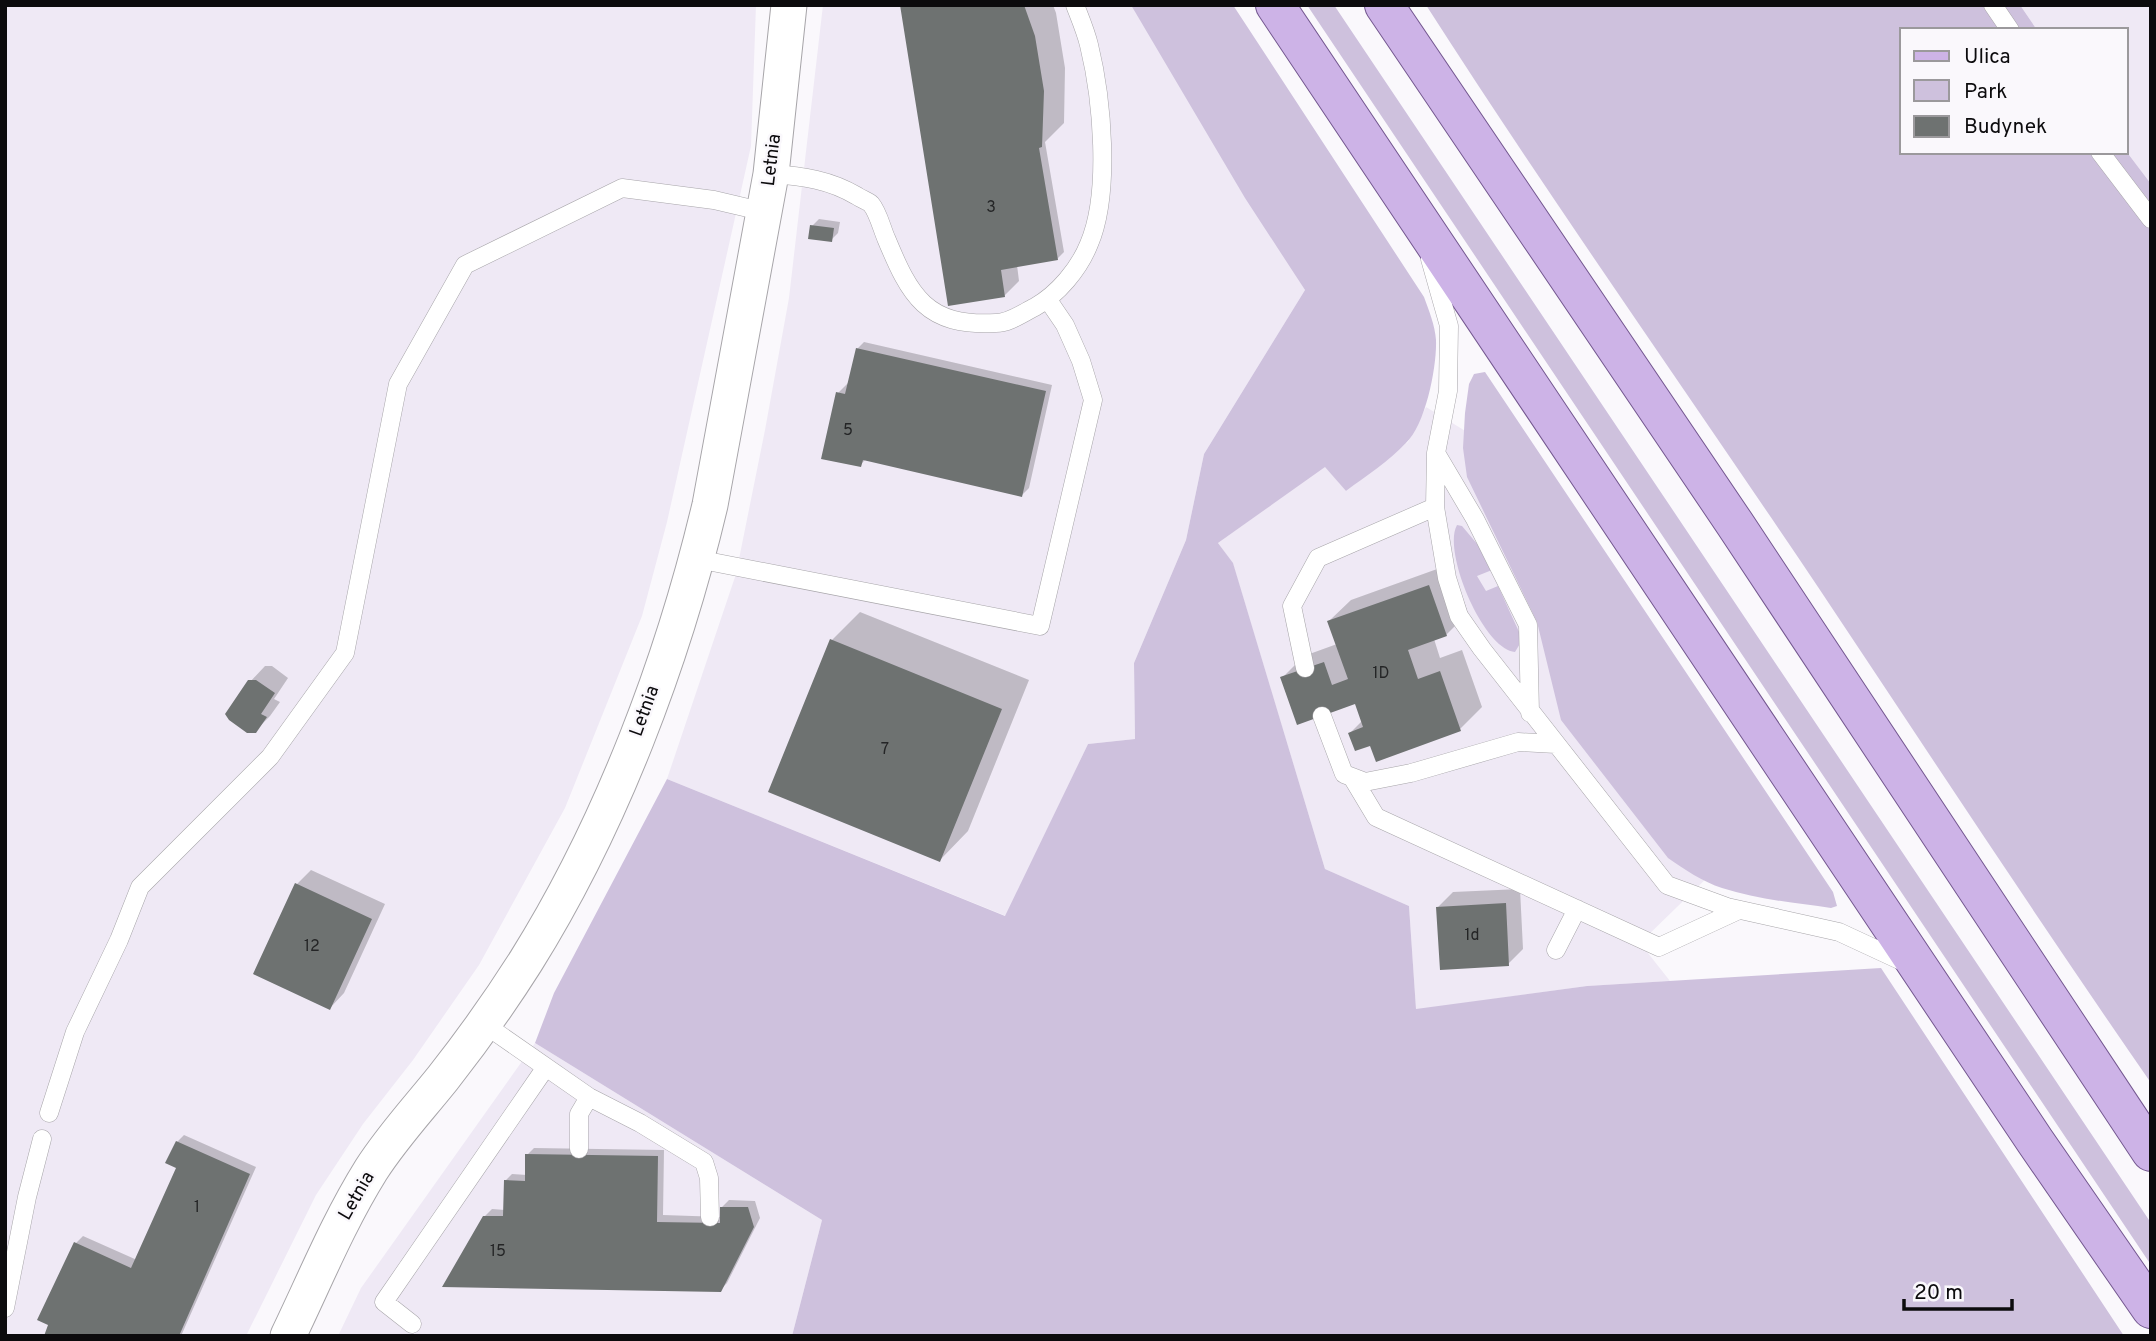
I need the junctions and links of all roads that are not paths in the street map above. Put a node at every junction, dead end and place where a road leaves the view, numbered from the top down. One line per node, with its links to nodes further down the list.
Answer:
1 (789, 5): 8 (street, Letnia)
2 (1075, 5): 12 (lane)
3 (1275, 5): 11 (main road)
4 (1384, 5): 31 (main road)
5 (1993, 5): 6 (lane)
6 (2009, 28)
7 (2102, 154): 10 (lane)
8 (771, 174): 9 (street, Letnia); 12 (lane)
9 (765, 212): 15 (street, Letnia); 28 (lane)
10 (2151, 219)
11 (1419, 222): 13 (lane); 24 (main road)
12 (1048, 300): 15 (lane)
13 (1436, 453): 14 (lane); 17 (lane)
14 (1435, 507): 16 (lane); 17 (lane)
15 (697, 559): 25 (street, Letnia)
16 (1305, 668)
17 (1530, 713): 19 (lane)
18 (1322, 716): 20 (lane)
19 (1556, 744): 20 (lane); 22 (lane)
20 (1352, 777): 21 (lane)
21 (1577, 909): 22 (lane); 23 (lane)
22 (1739, 909): 24 (lane)
23 (1556, 950)
24 (1923, 971): 34 (main road)
25 (484, 1024): 26 (lane); 36 (street, Letnia)
26 (546, 1066): 27 (lane); 35 (lane)
27 (589, 1097): 30 (lane); 32 (lane)
28 (49, 1113)
29 (42, 1139): 33 (lane)
30 (579, 1149)
31 (2151, 1152)
32 (710, 1217)
33 (5, 1308)
34 (2151, 1309)
35 (412, 1324)
36 (288, 1336)

